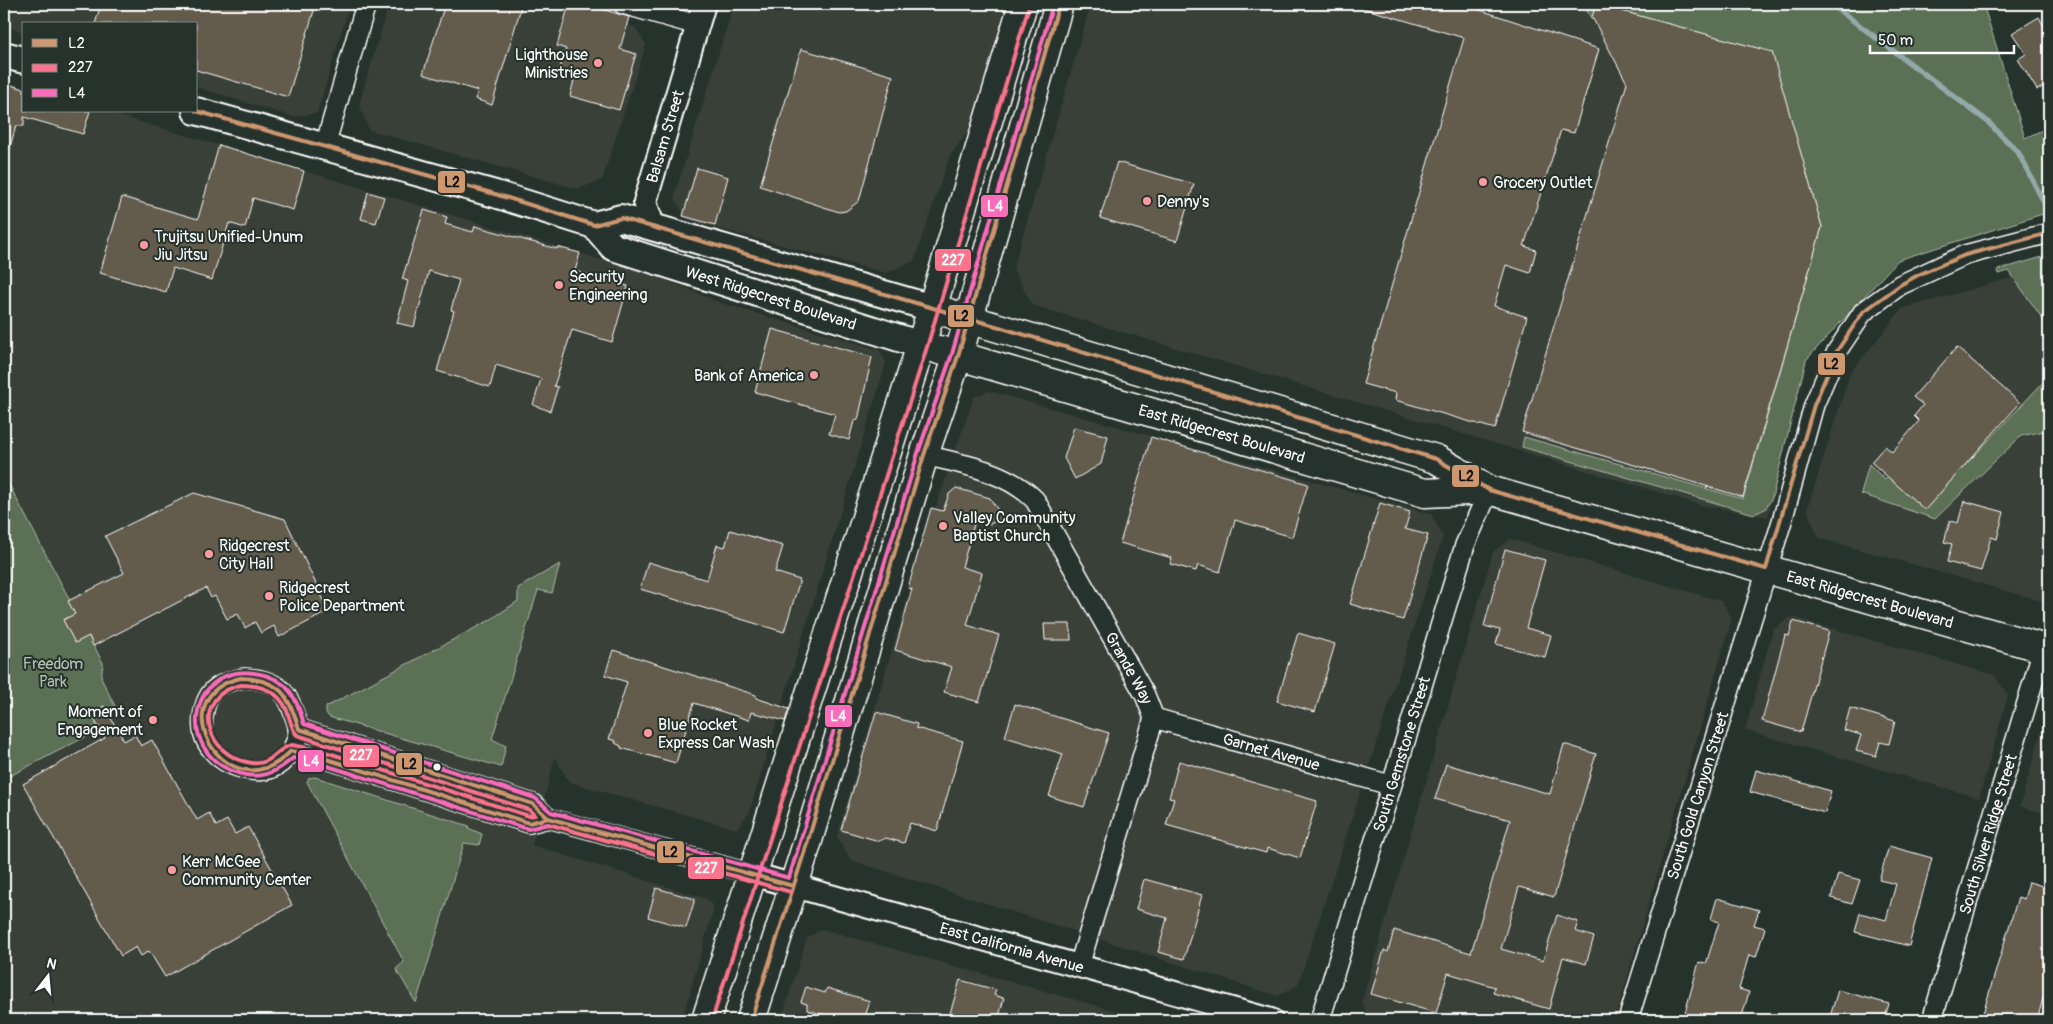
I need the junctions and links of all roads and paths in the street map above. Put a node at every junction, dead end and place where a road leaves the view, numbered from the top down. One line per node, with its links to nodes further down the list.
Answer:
1 (366, 4): 10 (street)
2 (623, 4): 6 (street)
3 (704, 4): 6 (street, Balsam Street)
4 (1023, 4): 15 (main road)
5 (1060, 4): 16 (main road)
6 (697, 25): 12 (street, Balsam Street)
7 (4, 54): 8 (main road)
8 (22, 59)
9 (198, 111): 10 (main road, West Ridgecrest Boulevard)
10 (325, 146): 11 (main road, West Ridgecrest Boulevard)
11 (594, 224): 12 (main road, West Ridgecrest Boulevard); 14 (main road, West Ridgecrest Boulevard)
12 (654, 228): 14 (street, Balsam Street); 15 (main road, West Ridgecrest Boulevard)
13 (2049, 233): 21 (street, South Gold Canyon Street)
14 (669, 266): 17 (main road, West Ridgecrest Boulevard)
15 (932, 308): 16 (main road, East Ridgecrest Boulevard); 17 (main road)
16 (968, 318): 18 (main road); 20 (main road, East Ridgecrest Boulevard)
17 (921, 345): 18 (main road, West Ridgecrest Boulevard); 28 (main road)
18 (958, 356): 19 (main road); 20 (main road, East Ridgecrest Boulevard)
19 (924, 455): 23 (street, Grande Way); 29 (main road)
20 (1489, 490): 21 (main road, East Ridgecrest Boulevard); 26 (street, South Gemstone Street)
21 (1766, 569): 22 (main road, East Ridgecrest Boulevard); 35 (street, South Gold Canyon Street)
22 (2046, 649): 36 (street, South Silver Ridge Street)
23 (1154, 718): 26 (street, Garnet Avenue); 30 (street, Grande Way)
24 (298, 729): 25 (street); 25 (street); 27 (street)
25 (292, 752): 27 (street)
26 (1390, 785): 34 (street, South Gemstone Street)
27 (548, 818): 28 (street)
28 (752, 874): 29 (street, East California Avenue); 31 (main road)
29 (793, 886): 30 (street, East California Avenue); 32 (main road)
30 (1079, 966): 33 (street, East California Avenue)
31 (706, 1020)
32 (751, 1020)
33 (1271, 1020)
34 (1320, 1020)
35 (1628, 1020)
36 (1932, 1020)

